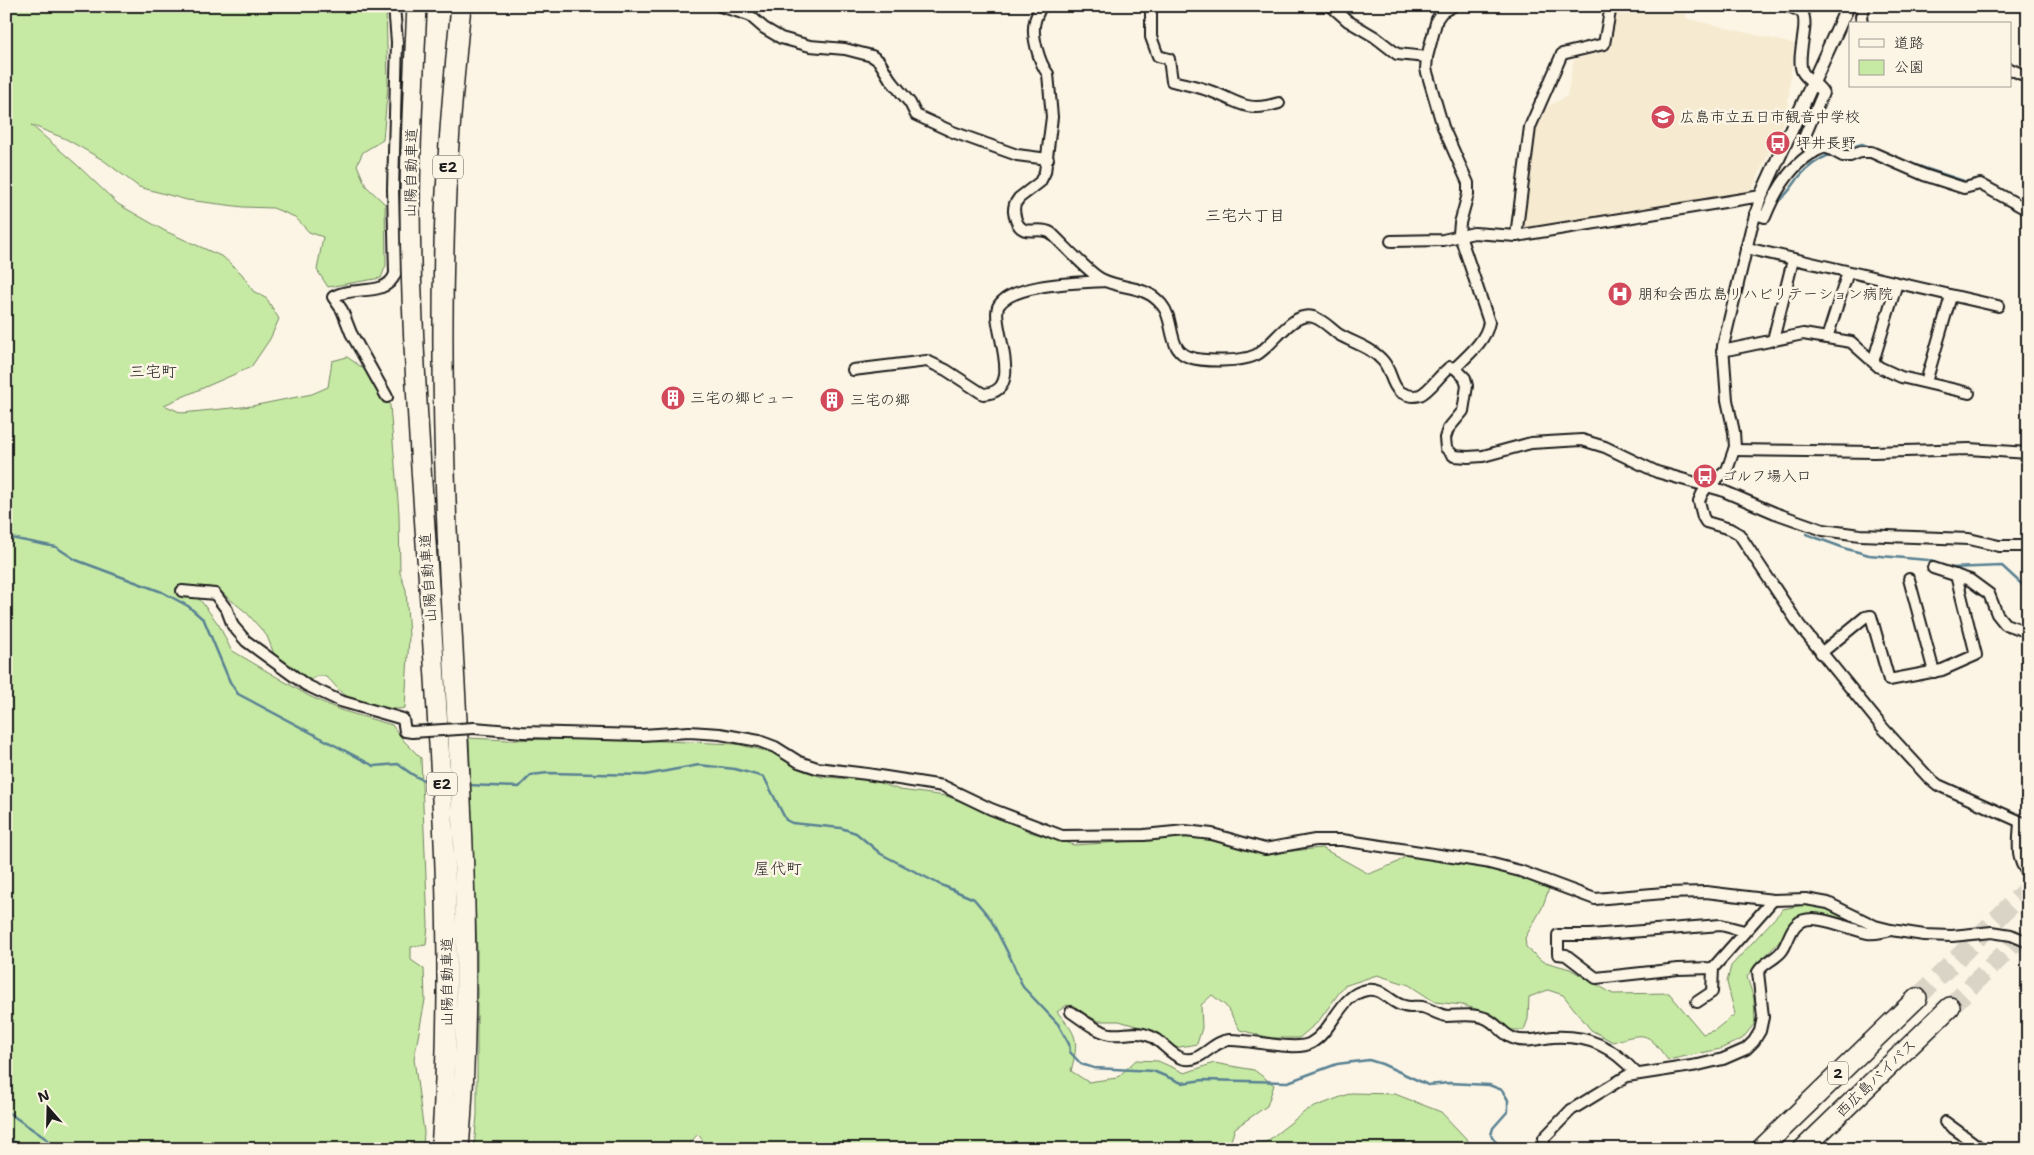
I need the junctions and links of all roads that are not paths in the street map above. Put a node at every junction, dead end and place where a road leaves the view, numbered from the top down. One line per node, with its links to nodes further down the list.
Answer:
1 (394, 6): 42 (street)
2 (417, 6): 67 (highway, 山陽自動車道 / E2)
3 (461, 6): 67 (highway, 山陽自動車道 / E2)
4 (720, 6): 20 (street)
5 (1041, 6): 20 (street)
6 (1151, 6): 18 (street)
7 (1331, 6): 14 (street)
8 (1453, 6): 14 (street)
9 (1612, 6): 25 (street)
10 (1788, 6): 17 (street)
11 (1848, 6): 17 (street)
12 (1865, 6): 13 (street)
13 (1862, 22)
14 (1427, 57): 24 (street)
15 (2012, 70): 16 (street)
16 (2028, 77)
17 (1814, 84): 19 (street); 21 (street)
18 (1279, 103)
19 (1813, 153): 22 (street); 23 (street)
20 (1048, 159): 30 (street)
21 (1761, 196): 23 (street); 25 (street)
22 (2028, 210)
23 (1755, 214): 27 (street)
24 (1460, 236): 25 (street); 26 (street); 38 (street)
25 (1516, 236)
26 (1391, 241)
27 (1746, 248): 28 (street); 36 (street)
28 (1793, 260): 29 (street); 35 (street)
29 (1848, 272): 31 (street); 34 (street)
30 (1106, 281): 38 (street); 39 (street)
31 (1897, 283): 32 (street); 37 (street)
32 (1951, 296): 33 (street); 40 (street)
33 (1998, 306)
34 (1827, 338): 35 (street); 37 (street)
35 (1773, 340): 36 (street)
36 (1722, 351): 43 (street)
37 (1873, 362): 40 (street)
38 (1456, 368): 45 (street)
39 (853, 370)
40 (1926, 382): 41 (street)
41 (1969, 393)
42 (387, 397)
43 (1734, 450): 44 (street); 45 (street)
44 (2028, 453)
45 (1708, 486): 46 (street); 52 (street)
46 (2028, 546)
47 (1933, 568): 48 (street)
48 (1956, 575): 51 (street); 53 (street)
49 (1909, 579): 53 (street)
50 (182, 591): 56 (street, bridge)
51 (2028, 632)
52 (1821, 653): 53 (street); 54 (street)
53 (1934, 672)
54 (2024, 824): 55 (street)
55 (2028, 873)
56 (1773, 900): 57 (street); 58 (street)
57 (1891, 930): 59 (street); 65 (street)
58 (1744, 932): 60 (street); 60 (street)
59 (2028, 942)
60 (1713, 968): 62 (street)
61 (1917, 998): 69 (highway, 西広島バイパス / 2)
62 (1697, 1002)
63 (1950, 1007): 70 (highway, 西広島バイパス / 2)
64 (1071, 1012): 65 (street)
65 (1636, 1073): 68 (street)
66 (1946, 1122): 71 (street)
67 (450, 1144)
68 (1543, 1149)
69 (1761, 1149)
70 (1803, 1149)
71 (1982, 1149)

